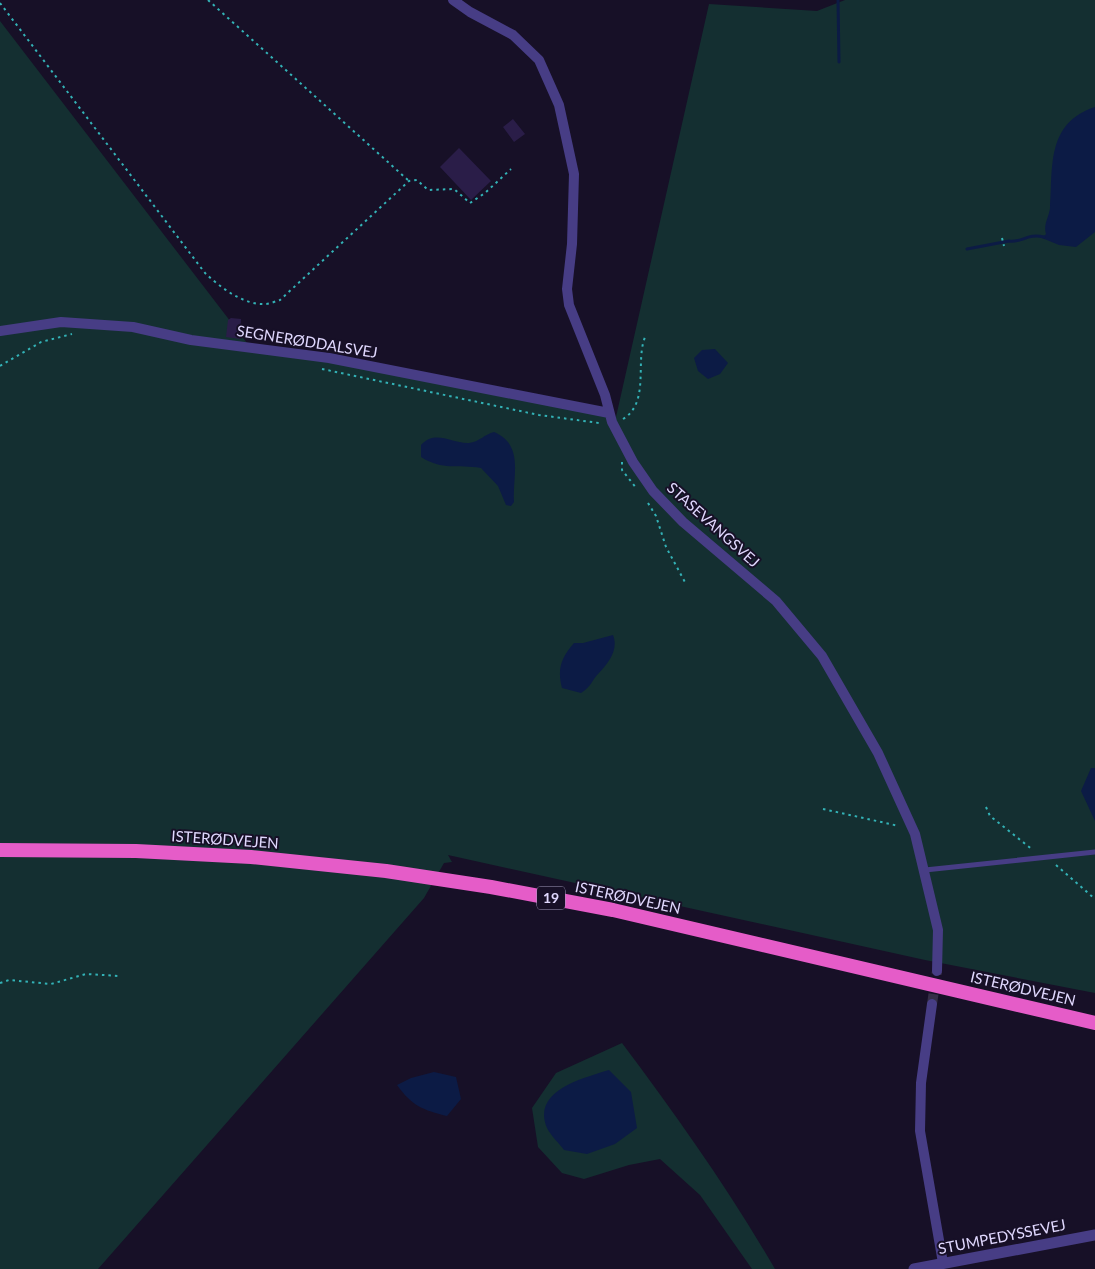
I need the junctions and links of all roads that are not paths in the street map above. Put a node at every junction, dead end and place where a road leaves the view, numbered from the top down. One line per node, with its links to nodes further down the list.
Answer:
1 (453, 0): 3 (street, STASEVANGSVEJ)
2 (0, 331): 3 (street, SEGNERØDDALSVEJ)
3 (610, 418): 6 (street, STASEVANGSVEJ)
4 (0, 850): 9 (highway, ISTERØDVEJEN / 19)
5 (1095, 852): 6 (lane)
6 (925, 870): 7 (street, STASEVANGSVEJ)
7 (937, 971)
8 (932, 1004): 11 (street)
9 (1094, 1022)
10 (1095, 1235): 11 (street, STUMPEDYSSEVEJ)
11 (942, 1263): 12 (street, STUMPEDYSSEVEJ)
12 (914, 1269)

